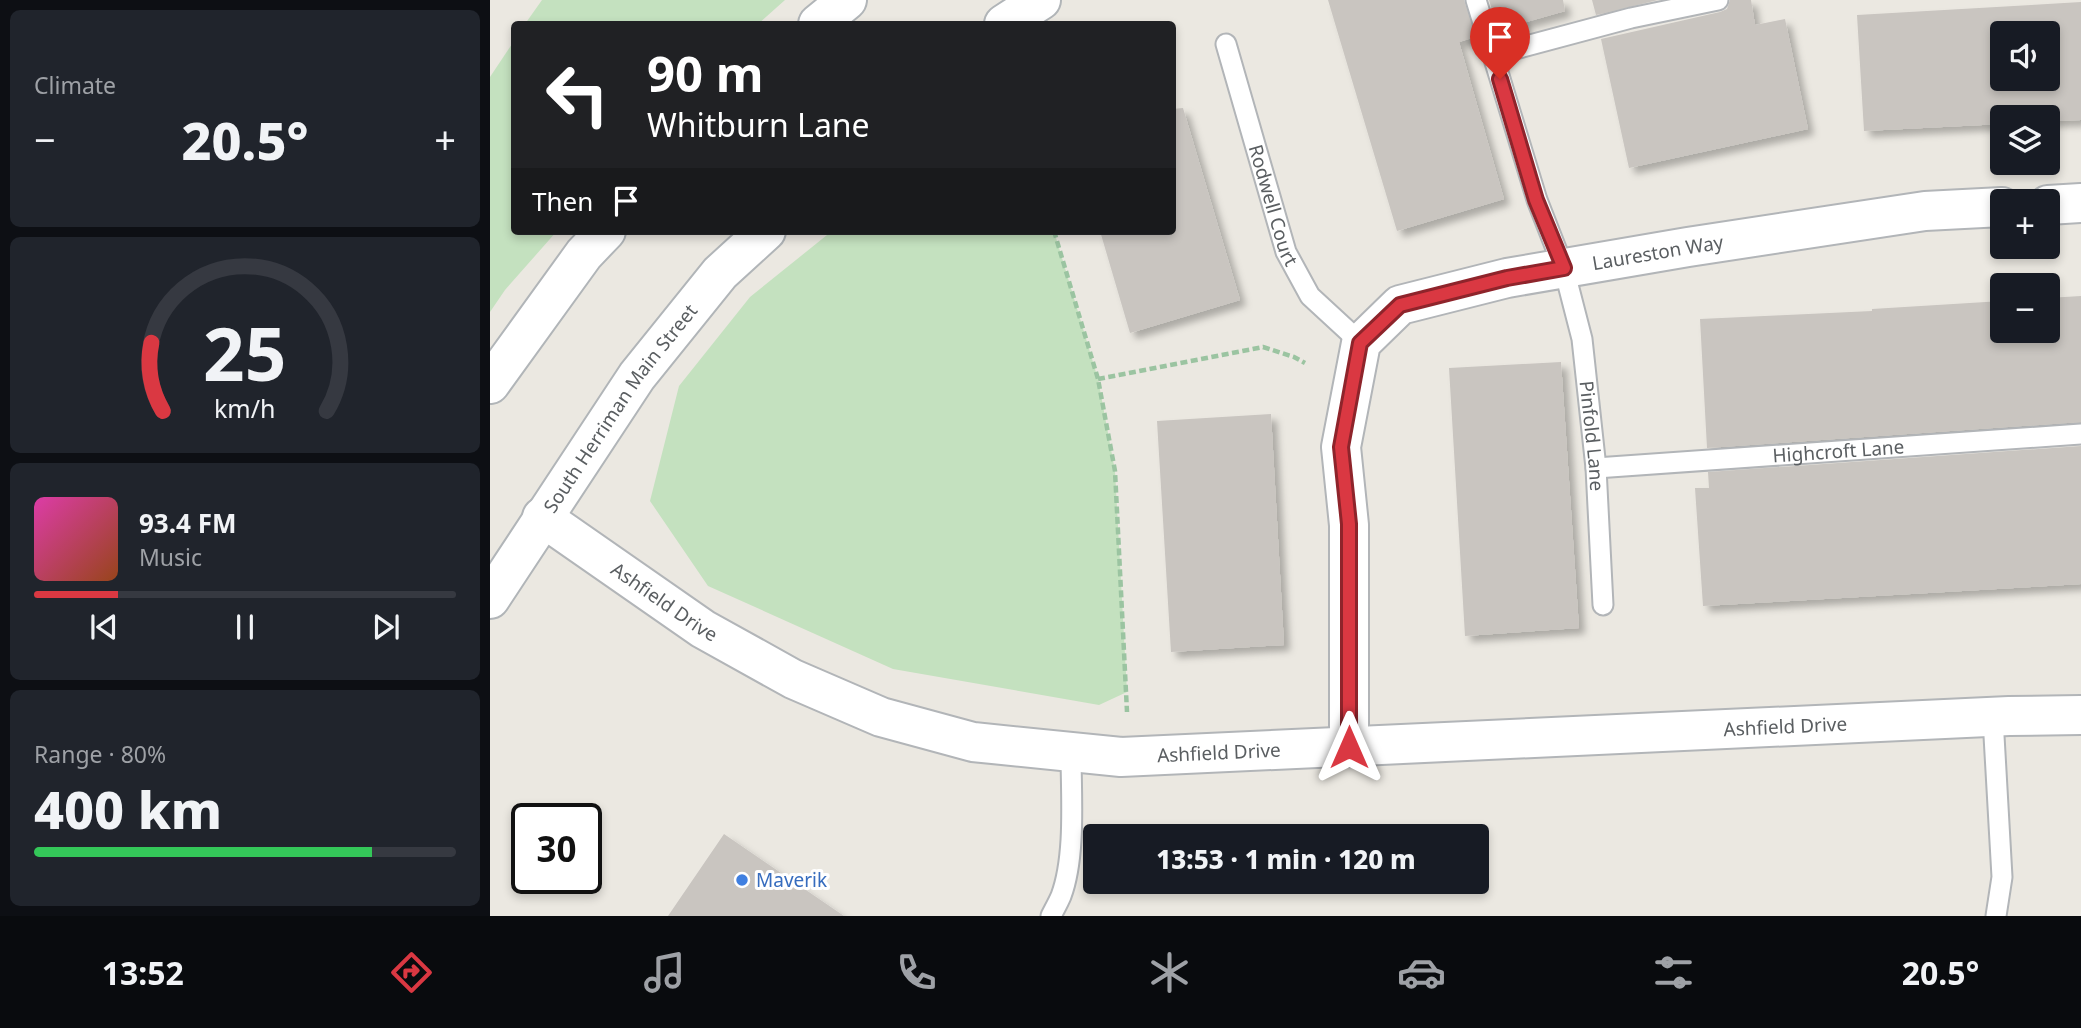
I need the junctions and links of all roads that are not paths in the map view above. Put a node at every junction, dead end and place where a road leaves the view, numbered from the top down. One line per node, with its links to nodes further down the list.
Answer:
1 (847, 0): 5 (street)
2 (1041, 0): 6 (street)
3 (1476, 0): 8 (lane, Pinfold Lane)
4 (1718, 0): 8 (lane)
5 (822, 21)
6 (1009, 21)
7 (1226, 44): 15 (lane, Rodwell Court)
8 (1493, 55): 14 (lane, Pinfold Lane)
9 (2081, 203): 10 (street)
10 (2060, 204)
11 (1990, 208): 14 (street, Laureston Way)
12 (602, 235): 16 (street)
13 (762, 235): 19 (street, South Herriman Main Street)
14 (1564, 268): 15 (street, Laureston Way); 18 (lane, Pinfold Lane)
15 (1360, 343): 24 (street)
16 (490, 384)
17 (2081, 434): 18 (lane, Highcroft Lane)
18 (1596, 468): 21 (lane, Pinfold Lane)
19 (542, 517): 20 (street, South Herriman Main Street); 25 (street, Ashfield Drive)
20 (490, 599)
21 (1602, 605)
22 (2081, 715): 23 (street, Ashfield Drive)
23 (1993, 718): 24 (street, Ashfield Drive); 27 (lane)
24 (1349, 747): 25 (street, Ashfield Drive)
25 (1071, 752): 26 (lane)
26 (1051, 916)
27 (1996, 916)

